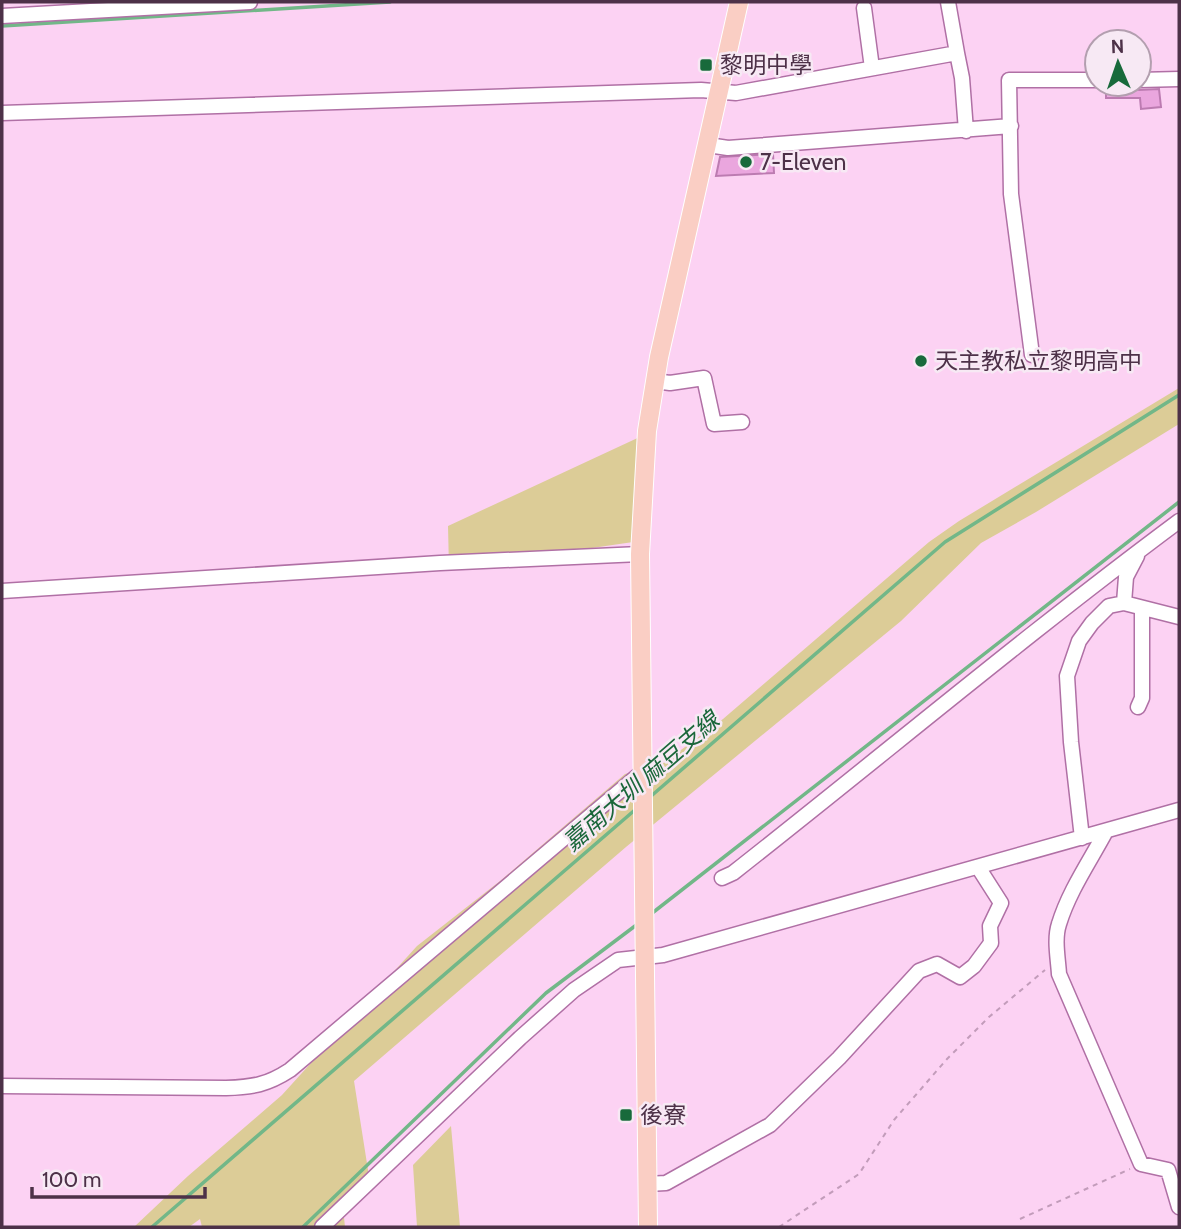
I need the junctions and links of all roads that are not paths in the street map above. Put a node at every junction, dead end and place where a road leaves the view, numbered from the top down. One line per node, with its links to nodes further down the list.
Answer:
1 (250, 2): 4 (street)
2 (740, 2): 12 (main road)
3 (948, 2): 7 (street)
4 (31, 8): 6 (street)
5 (864, 8): 8 (street)
6 (2, 16)
7 (957, 52): 8 (street); 15 (street)
8 (872, 68): 12 (street)
9 (1153, 79): 10 (street)
10 (1179, 79)
11 (1083, 80): 14 (street)
12 (720, 91): 13 (street); 16 (main road)
13 (2, 113)
14 (1012, 126): 15 (street); 17 (street)
15 (966, 131): 16 (street)
16 (708, 145): 18 (main road)
17 (1032, 355)
18 (655, 381): 19 (street); 22 (main road)
19 (742, 422)
20 (1179, 521): 21 (street)
21 (1142, 549): 24 (street); 33 (street)
22 (640, 554): 23 (street); 28 (main road)
23 (2, 591)
24 (1124, 603): 25 (street); 31 (street)
25 (1142, 608): 26 (street); 27 (street)
26 (1179, 617)
27 (1139, 707)
28 (641, 780): 34 (main road); 35 (street)
29 (1179, 810): 30 (street)
30 (1106, 831): 31 (street); 37 (street)
31 (1082, 838): 32 (street)
32 (978, 867): 34 (street); 36 (street)
33 (722, 878)
34 (644, 957): 36 (main road); 38 (street)
35 (2, 1086)
36 (647, 1184): 39 (main road)
37 (1179, 1207)
38 (323, 1227)
39 (648, 1227)

